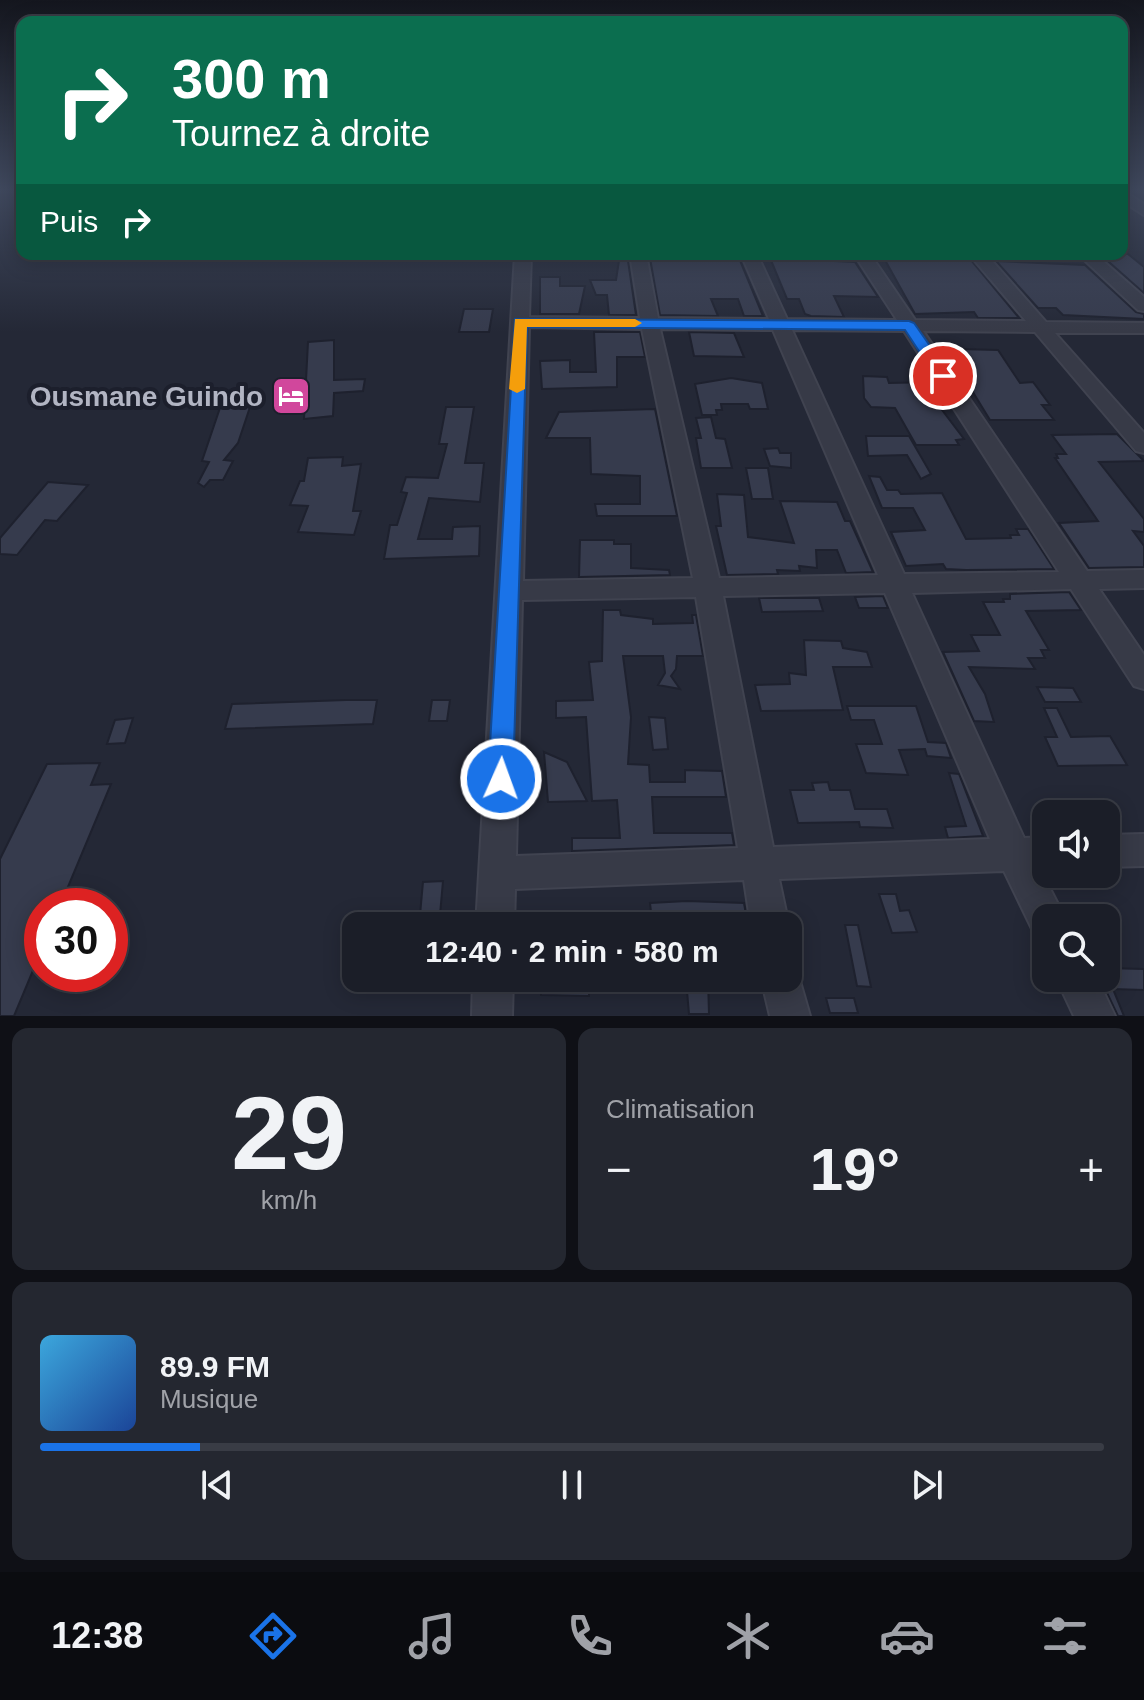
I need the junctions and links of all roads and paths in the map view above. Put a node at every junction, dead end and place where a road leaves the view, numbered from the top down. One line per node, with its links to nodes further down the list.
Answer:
1 (523, 260): 8 (street)
2 (639, 260): 9 (street)
3 (752, 260): 10 (street)
4 (866, 260): 11 (street)
5 (982, 260): 12 (street)
6 (1093, 260): 7 (street)
7 (1144, 306)
8 (520, 322): 9 (street); 19 (street)
9 (650, 323): 10 (street); 18 (street)
10 (780, 325): 11 (street); 17 (street)
11 (909, 326): 12 (street); 15 (street)
12 (1040, 326): 13 (street); 14 (street)
13 (1144, 328)
14 (1144, 446)
15 (1078, 579): 16 (street); 17 (street); 20 (street)
16 (1144, 579)
17 (894, 583): 18 (street); 23 (street)
18 (708, 587): 19 (street); 24 (street)
19 (508, 591): 25 (street)
20 (1144, 678)
21 (1144, 850): 22 (street)
22 (1120, 851)
23 (1030, 854): 24 (street); 26 (street)
24 (757, 864): 25 (street); 28 (street)
25 (497, 873): 27 (street)
26 (1042, 904)
27 (496, 912)
28 (767, 912)
29 (493, 992): 32 (street)
30 (784, 992): 33 (street)
31 (1083, 992): 34 (street)
32 (492, 1016)
33 (790, 1016)
34 (1095, 1016)

